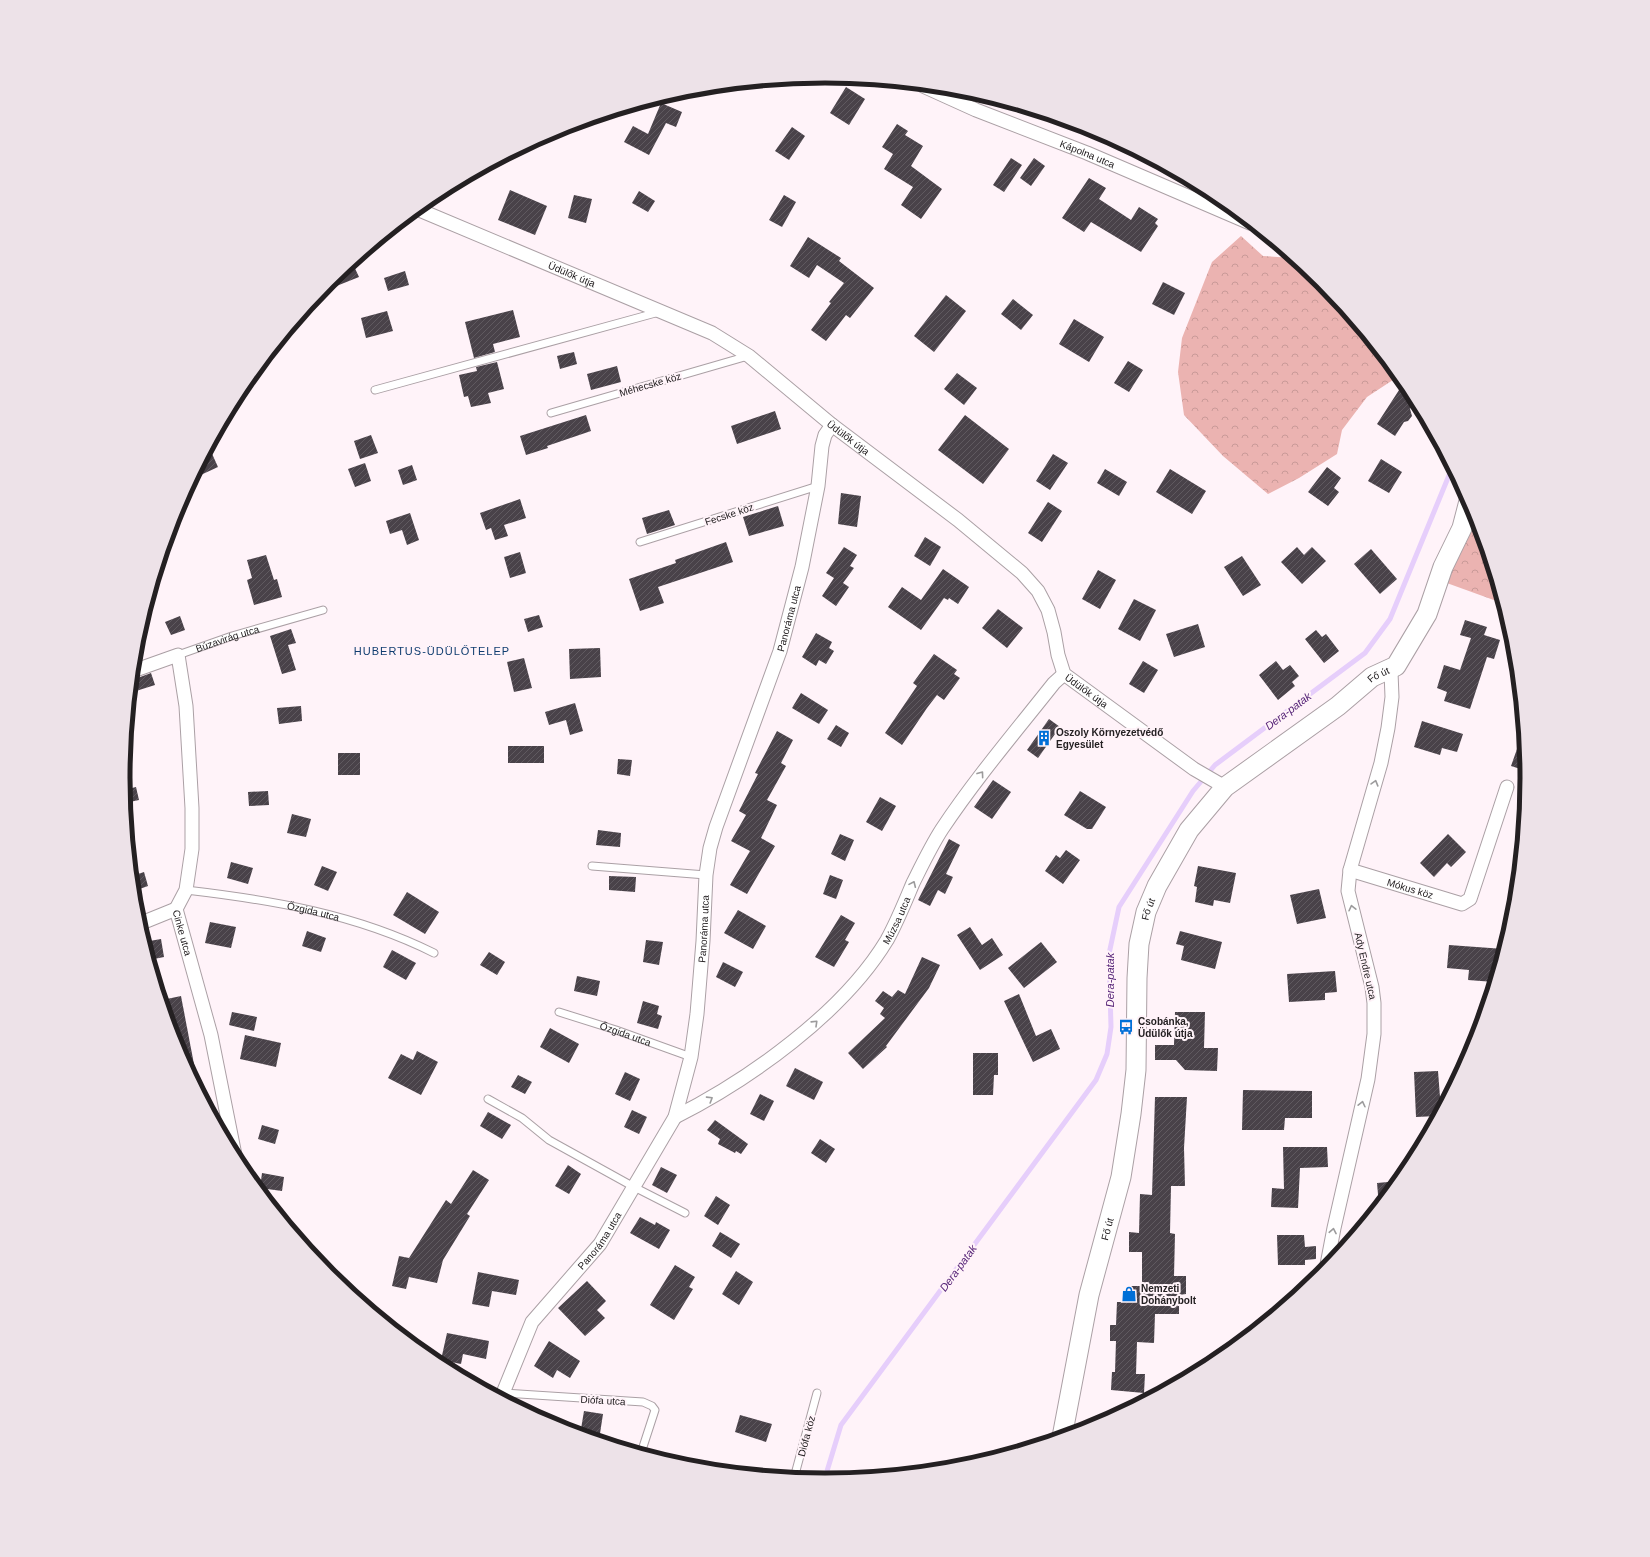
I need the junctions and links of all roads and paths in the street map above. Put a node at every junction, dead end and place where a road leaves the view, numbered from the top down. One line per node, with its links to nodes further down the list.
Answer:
1 (937, 92): 3 (street, Kápolna utca)
2 (423, 212): 4 (street, Üdülők útja)
3 (1232, 215)
4 (663, 311): 5 (street, Üdülők útja); 6 (lane)
5 (749, 356): 7 (lane, Méhecske köz); 8 (street, Üdülők útja)
6 (375, 390)
7 (551, 413)
8 (832, 425): 9 (street, Panoráma utca); 16 (street, Üdülők útja)
9 (818, 486): 11 (lane, Fecske köz); 21 (street, Panoráma utca)
10 (1467, 509): 14 (main road, Fő út)
11 (640, 542)
12 (323, 610): 13 (lane, Búzavirág utca)
13 (178, 655): 15 (street, Búzavirág utca); 22 (street, Cinke utca)
14 (1396, 666): 17 (main road, Fő út); 20 (street, Ady Endre utca, one-way to 14)
15 (138, 669)
16 (1064, 674): 17 (street, Üdülők útja); 29 (street, Múzsa utca, one-way to 16)
17 (1219, 784): 37 (main road, Fő út)
18 (1507, 787): 20 (street, Mókus köz)
19 (592, 866): 21 (lane)
20 (1350, 870): 33 (street, Ady Endre utca, one-way to 20)
21 (706, 875): 27 (street, Panoráma utca)
22 (186, 890): 23 (street, Cinke utca); 25 (lane, Őzgida utca)
23 (176, 909): 24 (street); 30 (street, Cinke utca)
24 (145, 922)
25 (434, 953)
26 (559, 1012): 27 (lane, Őzgida utca)
27 (691, 1057): 29 (street, Panoráma utca)
28 (488, 1099): 31 (lane)
29 (675, 1117): 31 (street, Panoráma utca)
30 (232, 1141)
31 (634, 1187): 32 (lane); 35 (street, Panoráma utca)
32 (685, 1213)
33 (1328, 1258)
34 (817, 1394): 39 (lane, Diófa köz)
35 (502, 1395)
36 (504, 1395): 38 (lane, Diófa utca)
37 (1063, 1432)
38 (642, 1449)
39 (795, 1473)

